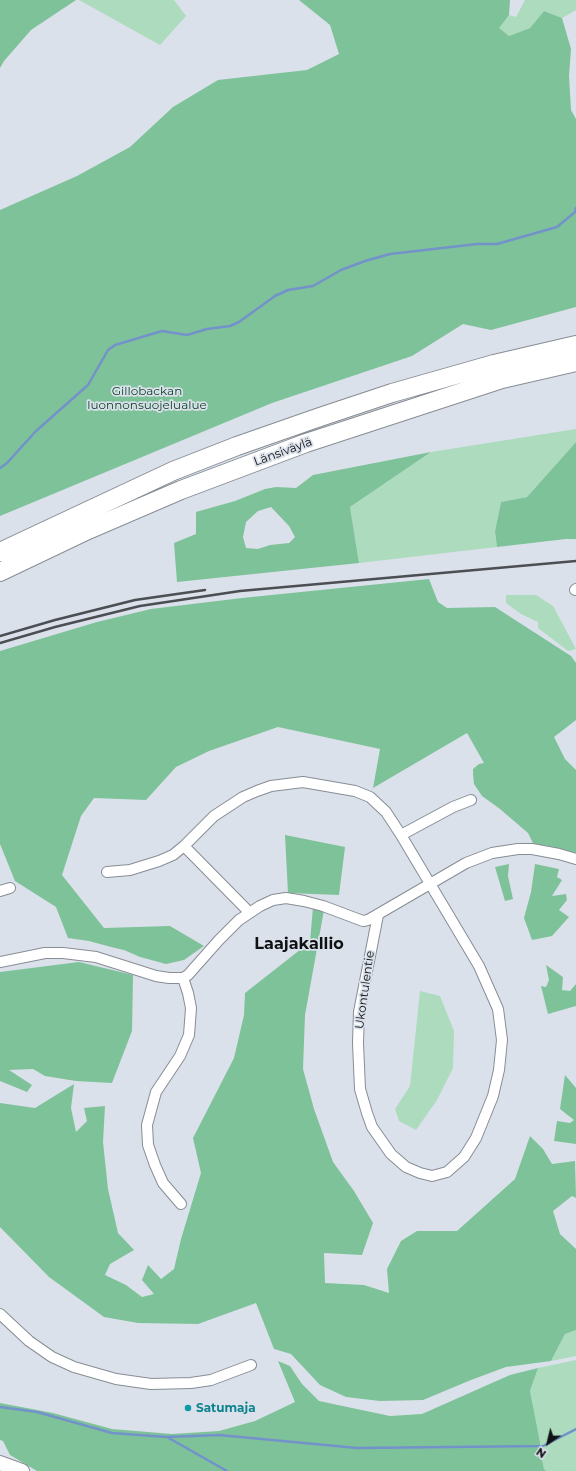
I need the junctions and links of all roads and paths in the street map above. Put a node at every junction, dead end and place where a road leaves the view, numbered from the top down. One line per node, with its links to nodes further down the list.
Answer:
1 (576, 345): 3 (highway, Länsiväylä)
2 (576, 362): 4 (highway, Länsiväylä)
3 (0, 552)
4 (0, 572)
5 (471, 800): 6 (street)
6 (402, 835): 7 (street, Ukontulentie); 10 (street, Ukontulentie)
7 (184, 846): 9 (street, Ukontulentie); 11 (street)
8 (576, 859): 10 (street)
9 (107, 872)
10 (431, 884): 12 (street); 12 (street, Ukontulentie)
11 (249, 912): 12 (street); 14 (street)
12 (378, 914)
13 (0, 962): 14 (street)
14 (183, 978): 15 (street)
15 (181, 1204)
16 (0, 1314): 17 (street)
17 (251, 1365)
18 (0, 1462): 19 (main road)
19 (22, 1471)

